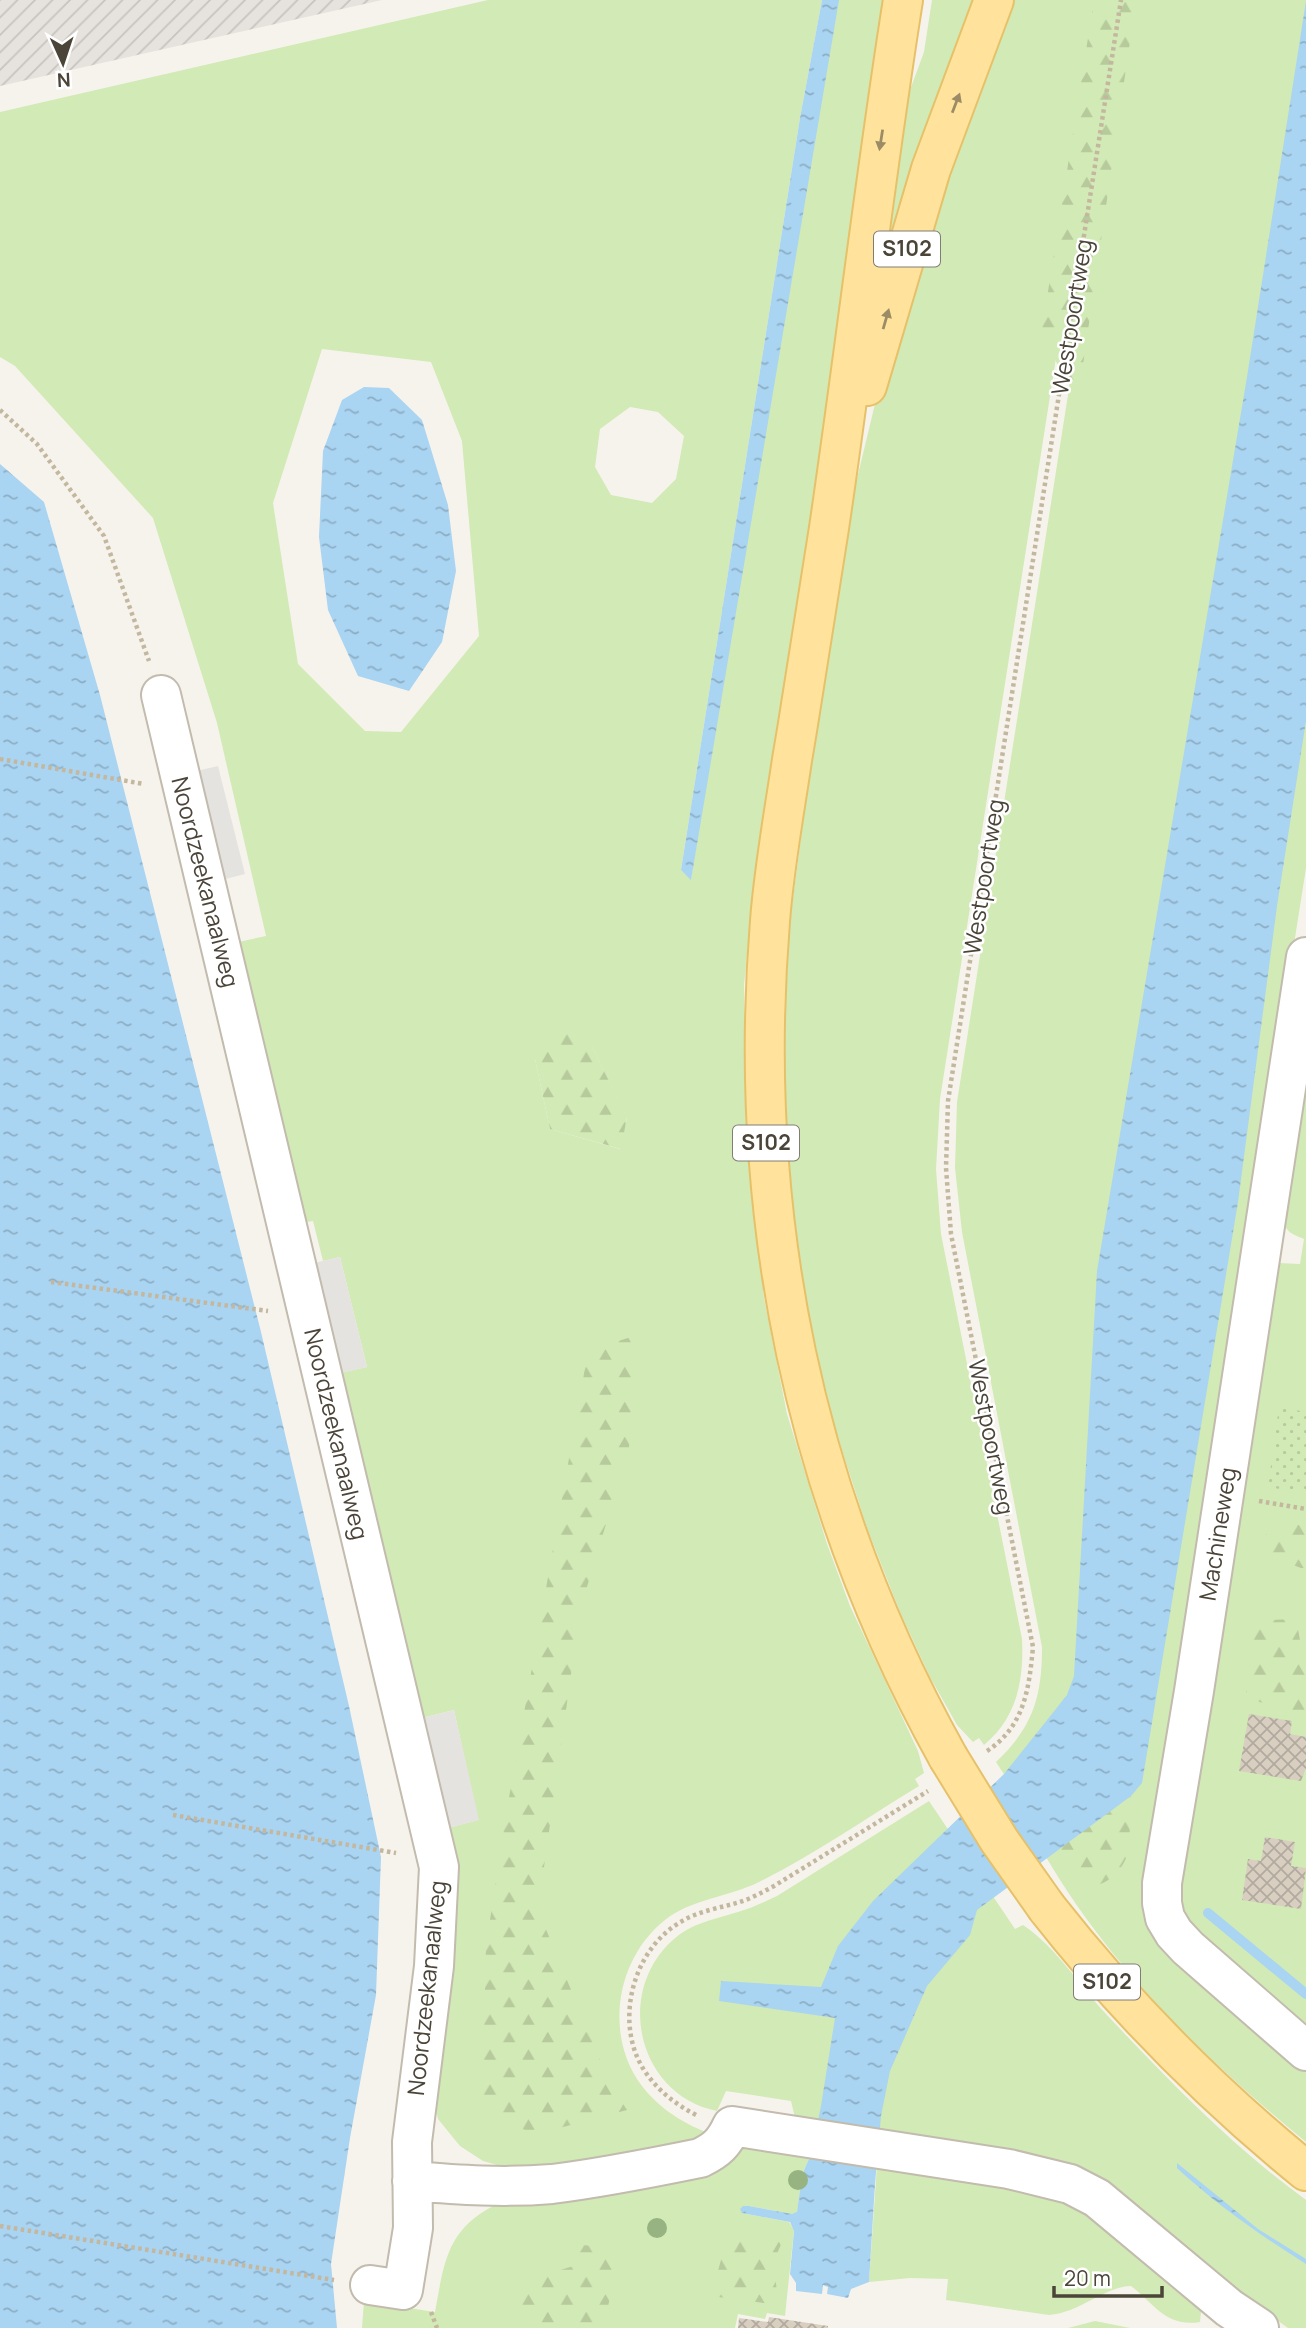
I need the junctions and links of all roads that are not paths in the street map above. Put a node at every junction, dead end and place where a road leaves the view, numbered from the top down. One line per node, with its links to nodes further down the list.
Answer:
1 (903, 0): 3 (main road, S102, one-way to 3)
2 (994, 0): 3 (main road, S102, one-way to 2)
3 (832, 502): 7 (main road, S102, bridge)
4 (161, 695): 8 (street, Noordzeekanaalweg)
5 (1306, 957): 6 (street, Machineweg)
6 (1306, 2051)
7 (1306, 2171)
8 (412, 2181): 9 (street, Noordzeekanaalweg); 10 (street)
9 (370, 2286)
10 (1259, 2328)

